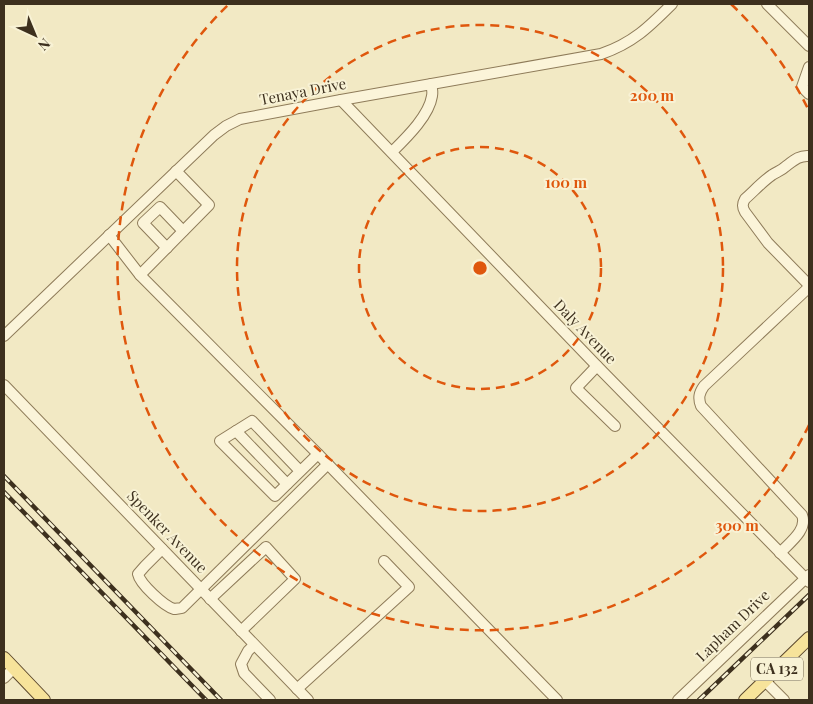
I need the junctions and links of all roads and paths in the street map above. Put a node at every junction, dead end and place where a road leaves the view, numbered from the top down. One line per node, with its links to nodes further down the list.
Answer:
1 (672, 4): 5 (street, Tenaya Drive)
2 (767, 4): 3 (street)
3 (809, 46)
4 (809, 67): 6 (street)
5 (432, 84): 7 (street, Tenaya Drive); 8 (street)
6 (809, 94)
7 (341, 100): 8 (street, Daly Avenue); 10 (street, Tenaya Drive)
8 (392, 152): 16 (street, Daly Avenue)
9 (809, 156): 27 (street)
10 (176, 171): 11 (street); 12 (street, Tenaya Drive)
11 (183, 231): 13 (street); 13 (street)
12 (109, 235): 14 (street); 15 (street, Tenaya Drive)
13 (167, 248): 14 (street)
14 (140, 275): 20 (street)
15 (4, 336)
16 (597, 366): 18 (street); 27 (street, Daly Avenue)
17 (4, 385): 26 (street, Spenker Avenue)
18 (615, 426)
19 (236, 431): 22 (street); 23 (street); 23 (street)
20 (318, 454): 21 (street); 22 (street)
21 (328, 464): 24 (street); 42 (street)
22 (300, 471): 23 (street)
23 (288, 484)
24 (255, 536): 25 (street); 30 (street)
25 (266, 547): 31 (street); 32 (street)
26 (162, 549): 30 (street, Spenker Avenue); 30 (street)
27 (780, 553): 29 (street, Daly Avenue)
28 (384, 561): 39 (street)
29 (808, 578): 43 (street, Lapham Drive)
30 (200, 589): 31 (street, Spenker Avenue)
31 (210, 599): 32 (street, Spenker Avenue)
32 (241, 631): 34 (street, Spenker Avenue)
33 (809, 638): 38 (main road, CA 132)
34 (254, 645): 39 (street, Spenker Avenue); 41 (street)
35 (4, 658): 36 (main road)
36 (14, 668): 37 (street); 40 (main road)
37 (4, 678)
38 (765, 681): 44 (main road, CA 132); 45 (street)
39 (301, 696)
40 (44, 700)
41 (270, 700)
42 (557, 700)
43 (678, 700)
44 (745, 700)
45 (784, 700)

